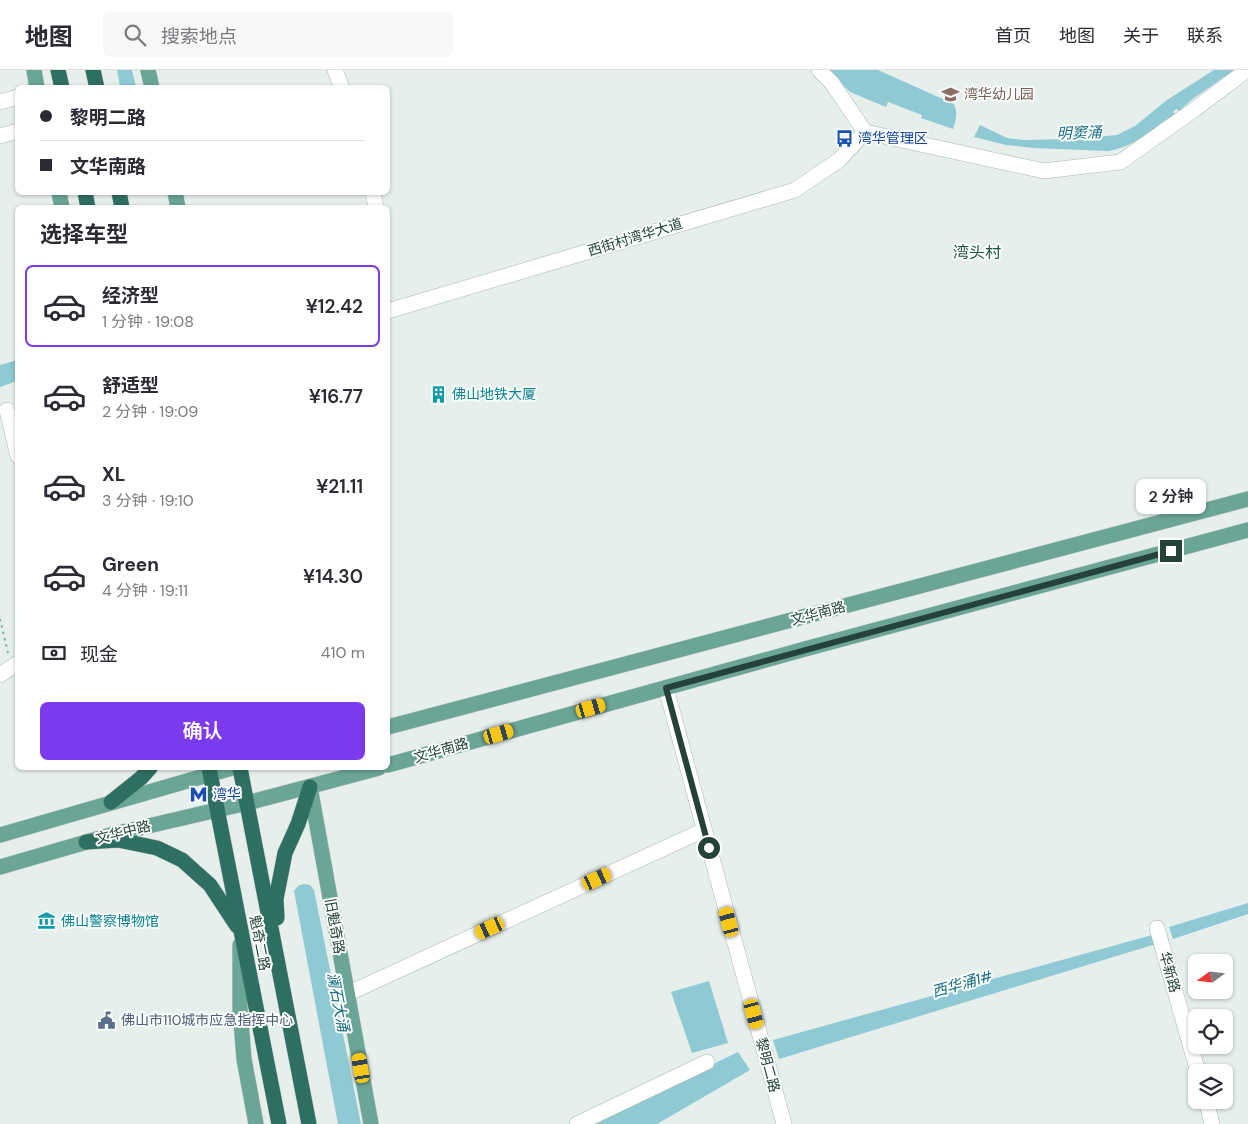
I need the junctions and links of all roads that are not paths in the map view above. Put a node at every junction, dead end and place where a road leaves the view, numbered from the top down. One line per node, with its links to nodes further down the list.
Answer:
1 (34, 70): 8 (main road)
2 (58, 70): 9 (highway)
3 (93, 70): 10 (highway)
4 (148, 70): 11 (main road)
5 (335, 70): 12 (street)
6 (820, 70): 16 (street)
7 (1247, 70): 16 (street)
8 (37, 85)
9 (61, 85)
10 (96, 85)
11 (151, 85)
12 (341, 85)
13 (15, 98): 14 (street)
14 (0, 102)
15 (15, 132): 17 (street)
16 (865, 132): 18 (street, 西街村湾华大道)
17 (0, 136)
18 (390, 310)
19 (8, 409): 20 (street)
20 (15, 442)
21 (1248, 499): 24 (main road, 文华南路)
22 (1248, 530): 23 (main road, 文华南路)
23 (666, 688): 25 (main road, 文华南路); 34 (street, 黎明二路)
24 (390, 726)
25 (390, 764)
26 (148, 770): 31 (highway)
27 (209, 770): 31 (main road); 33 (highway, 魁奇二路)
28 (240, 770): 32 (highway, 魁奇二路)
29 (355, 770): 30 (main road)
30 (310, 787): 32 (main road); 40 (highway); 41 (main road, 旧魁奇路)
31 (111, 802): 35 (main road)
32 (247, 803): 33 (main road, 文华中路); 40 (highway, 魁奇二路)
33 (218, 810): 36 (main road, 文华中路); 46 (highway, 魁奇二路)
34 (704, 830): 41 (street); 50 (street, 黎明二路)
35 (0, 835)
36 (86, 842): 37 (main road, 文华中路); 39 (highway)
37 (0, 866)
38 (1158, 928): 43 (street, 华新路)
39 (240, 931): 45 (main road)
40 (282, 992): 47 (highway, 魁奇二路)
41 (347, 994): 48 (main road, 旧魁奇路)
42 (707, 1062): 49 (street)
43 (1196, 1064)
44 (1208, 1109): 51 (street)
45 (256, 1124)
46 (279, 1124)
47 (308, 1124)
48 (371, 1124)
49 (577, 1124)
50 (784, 1124)
51 (1212, 1124)

